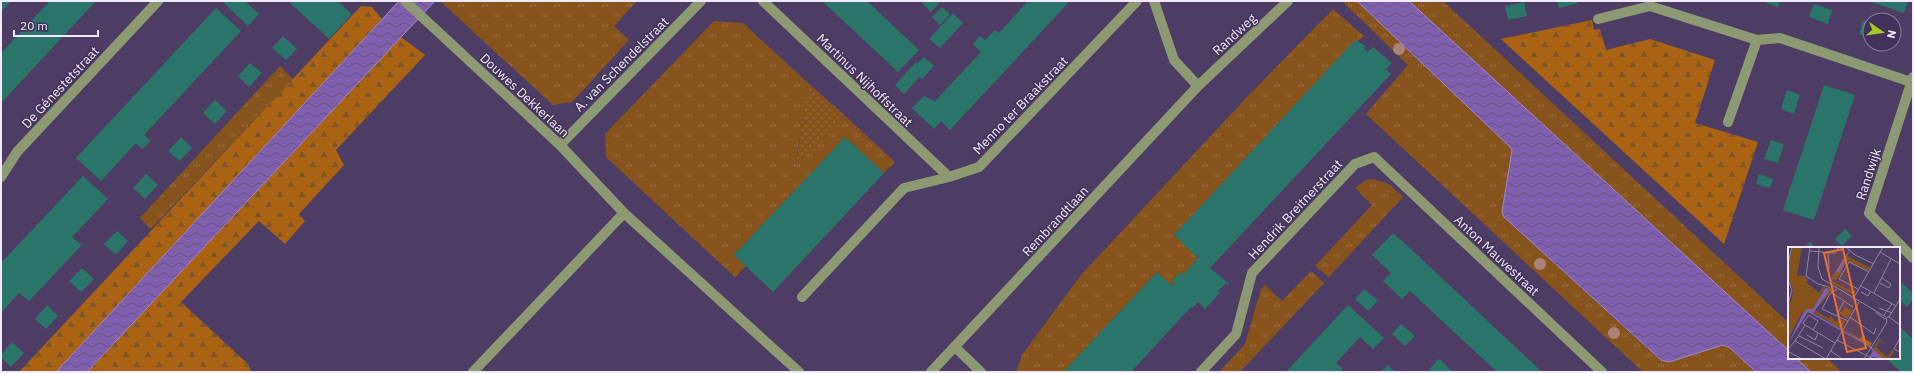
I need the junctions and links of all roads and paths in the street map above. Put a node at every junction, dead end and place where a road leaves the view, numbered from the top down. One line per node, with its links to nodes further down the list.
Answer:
1 (158, 1): 15 (street, De Génestetstraat)
2 (405, 1): 13 (street, Douwes Dekkerlaan)
3 (701, 1): 13 (street, A. van Schendelstraat)
4 (763, 1): 16 (street, Martinus Nijhoffstraat)
5 (1137, 1): 16 (street, Menno ter Braakstraat)
6 (1154, 1): 11 (street)
7 (1288, 1): 11 (street, Randweg)
8 (1598, 19): 9 (street, Randwijk)
9 (1758, 40): 10 (street, Randwijk); 12 (street)
10 (1912, 80): 18 (street, Randwijk)
11 (1198, 86): 20 (street, Rembrandtlaan)
12 (1728, 122)
13 (560, 145): 17 (street, Douwes Dekkerlaan)
14 (1374, 157): 25 (street, Hendrik Breitnerstraat); 26 (street, Anton Mauvestraat)
15 (1, 177)
16 (949, 177): 19 (street, Menno ter Braakstraat)
17 (624, 213): 21 (street); 22 (street, Douwes Dekkerlaan)
18 (1913, 258)
19 (802, 297)
20 (955, 348): 23 (street, Rembrandtlaan); 24 (street)
21 (473, 372)
22 (799, 372)
23 (931, 372)
24 (981, 372)
25 (1201, 372)
26 (1602, 372)

